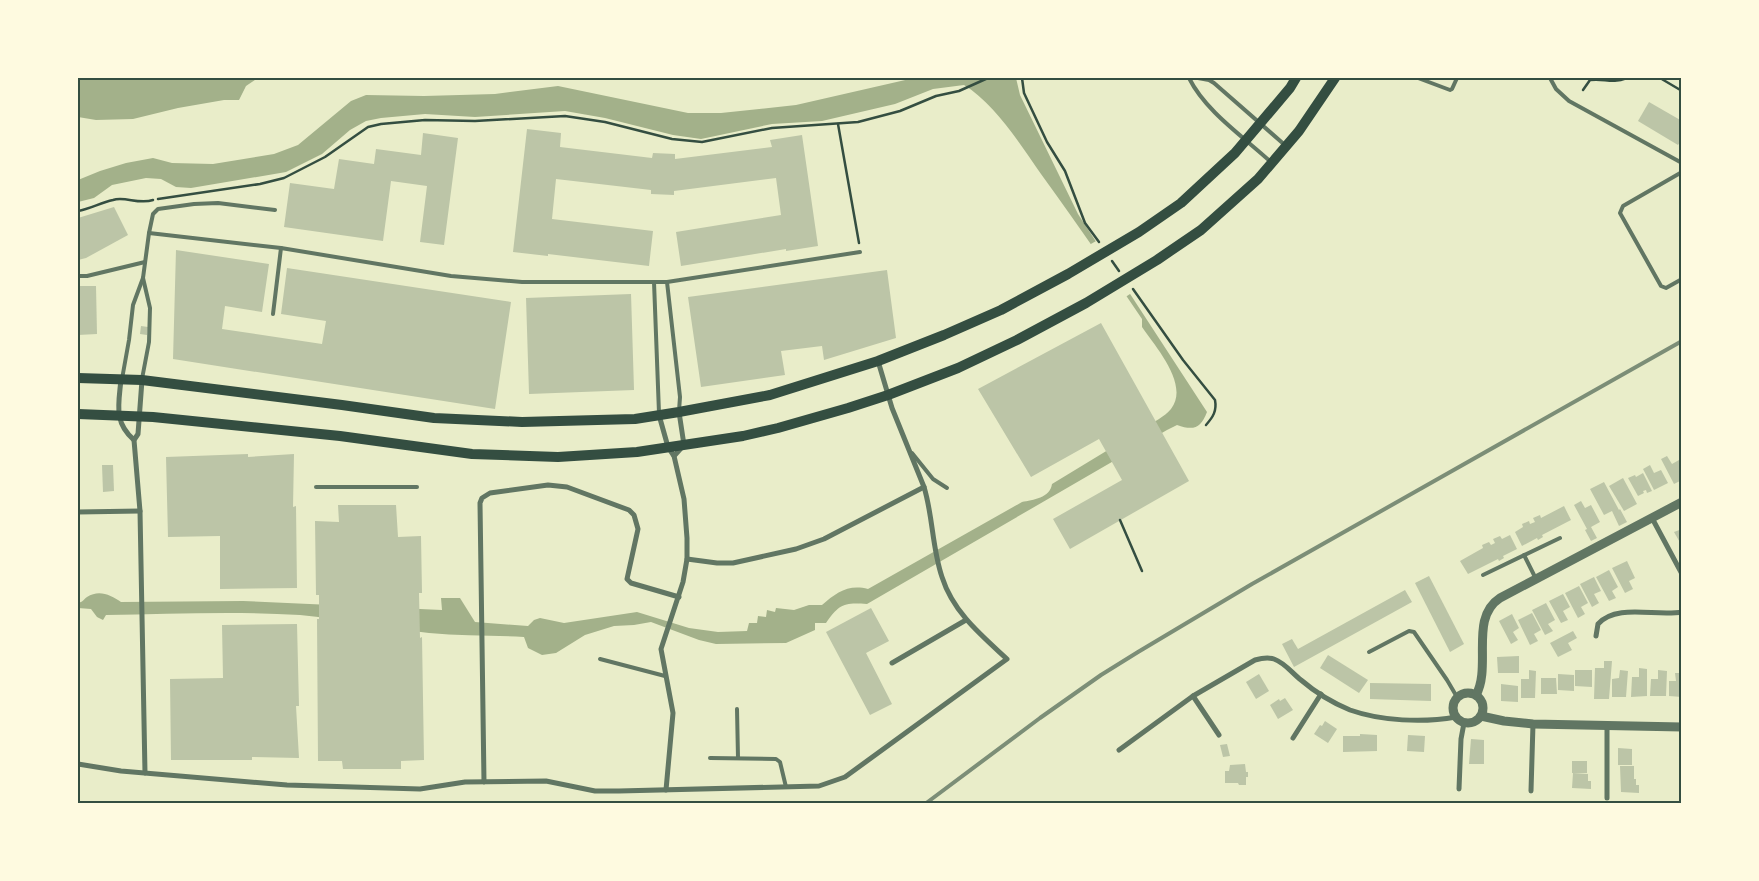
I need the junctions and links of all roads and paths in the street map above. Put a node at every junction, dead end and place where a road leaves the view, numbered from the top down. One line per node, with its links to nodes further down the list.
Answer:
1 (988, 78): 15 (path)
2 (1189, 78): 17 (lane)
3 (1198, 78): 16 (lane)
4 (1296, 78): 16 (main road)
5 (1335, 78): 18 (main road)
6 (1418, 78): 7 (lane)
7 (1458, 78)
8 (1550, 78): 20 (lane)
9 (1587, 78): 12 (path)
10 (1627, 78): 12 (path)
11 (1660, 78): 14 (path)
12 (1590, 80): 13 (path)
13 (1583, 90)
14 (1682, 91)
15 (838, 124): 23 (path); 26 (path)
16 (1259, 124): 17 (main road); 18 (lane)
17 (1246, 140): 19 (lane); 34 (main road)
18 (1286, 147): 19 (main road)
19 (1272, 163): 38 (main road)
20 (1682, 163)
21 (1682, 172): 30 (lane)
22 (275, 210): 24 (lane)
23 (78, 212)
24 (150, 233): 25 (lane); 27 (lane)
25 (281, 248): 31 (lane); 33 (lane)
26 (860, 252): 32 (lane)
27 (145, 262): 28 (lane); 29 (lane)
28 (78, 276)
29 (142, 278): 36 (lane); 37 (lane)
30 (1682, 279)
31 (654, 282): 32 (lane); 41 (lane)
32 (667, 282): 39 (lane)
33 (273, 314)
34 (878, 361): 38 (street); 39 (main road)
35 (78, 378): 36 (main road)
36 (122, 379): 37 (main road); 42 (street)
37 (142, 380): 41 (main road); 43 (street)
38 (888, 395): 45 (main road); 46 (street)
39 (679, 412): 41 (main road); 45 (street)
40 (78, 414): 42 (main road)
41 (659, 415): 47 (street)
42 (118, 416): 43 (main road); 44 (street)
43 (138, 417): 44 (street); 47 (main road)
44 (134, 440): 53 (street)
45 (684, 445): 47 (main road)
46 (909, 450): 50 (street); 51 (lane)
47 (671, 452): 59 (street)
48 (316, 487): 49 (lane)
49 (418, 487)
50 (924, 487): 59 (street); 66 (street)
51 (947, 488)
52 (1682, 502): 55 (street)
53 (140, 511): 54 (street); 88 (street)
54 (78, 512)
55 (1652, 518): 61 (street); 63 (street)
56 (1120, 520): 60 (path)
57 (1560, 538): 58 (lane)
58 (1524, 556): 62 (lane); 63 (lane)
59 (687, 559): 64 (street)
60 (1142, 571)
61 (1682, 574)
62 (1483, 575)
63 (1536, 579): 73 (street)
64 (679, 597): 71 (street); 89 (street)
65 (1682, 612): 67 (street)
66 (966, 620): 70 (street); 90 (street)
67 (1596, 636)
68 (1369, 652): 75 (lane)
69 (600, 659): 71 (lane)
70 (892, 663)
71 (666, 676): 92 (street)
72 (1321, 694): 74 (street); 78 (street); 83 (street)
73 (1476, 695): 75 (street); 77 (street)
74 (1193, 696): 82 (street); 84 (street)
75 (1457, 697): 78 (street)
76 (737, 709): 86 (lane)
77 (1481, 716): 78 (street); 79 (street)
78 (1460, 720): 91 (street)
79 (1533, 724): 80 (street); 93 (street)
80 (1607, 726): 81 (street); 94 (street)
81 (1682, 727)
82 (1219, 735)
83 (1293, 738)
84 (1119, 750)
85 (710, 758): 86 (lane)
86 (738, 758): 90 (lane)
87 (78, 764): 88 (street)
88 (144, 773): 89 (street)
89 (484, 782): 92 (street)
90 (786, 787): 92 (street)
91 (1459, 789)
92 (666, 790)
93 (1531, 791)
94 (1606, 798)

